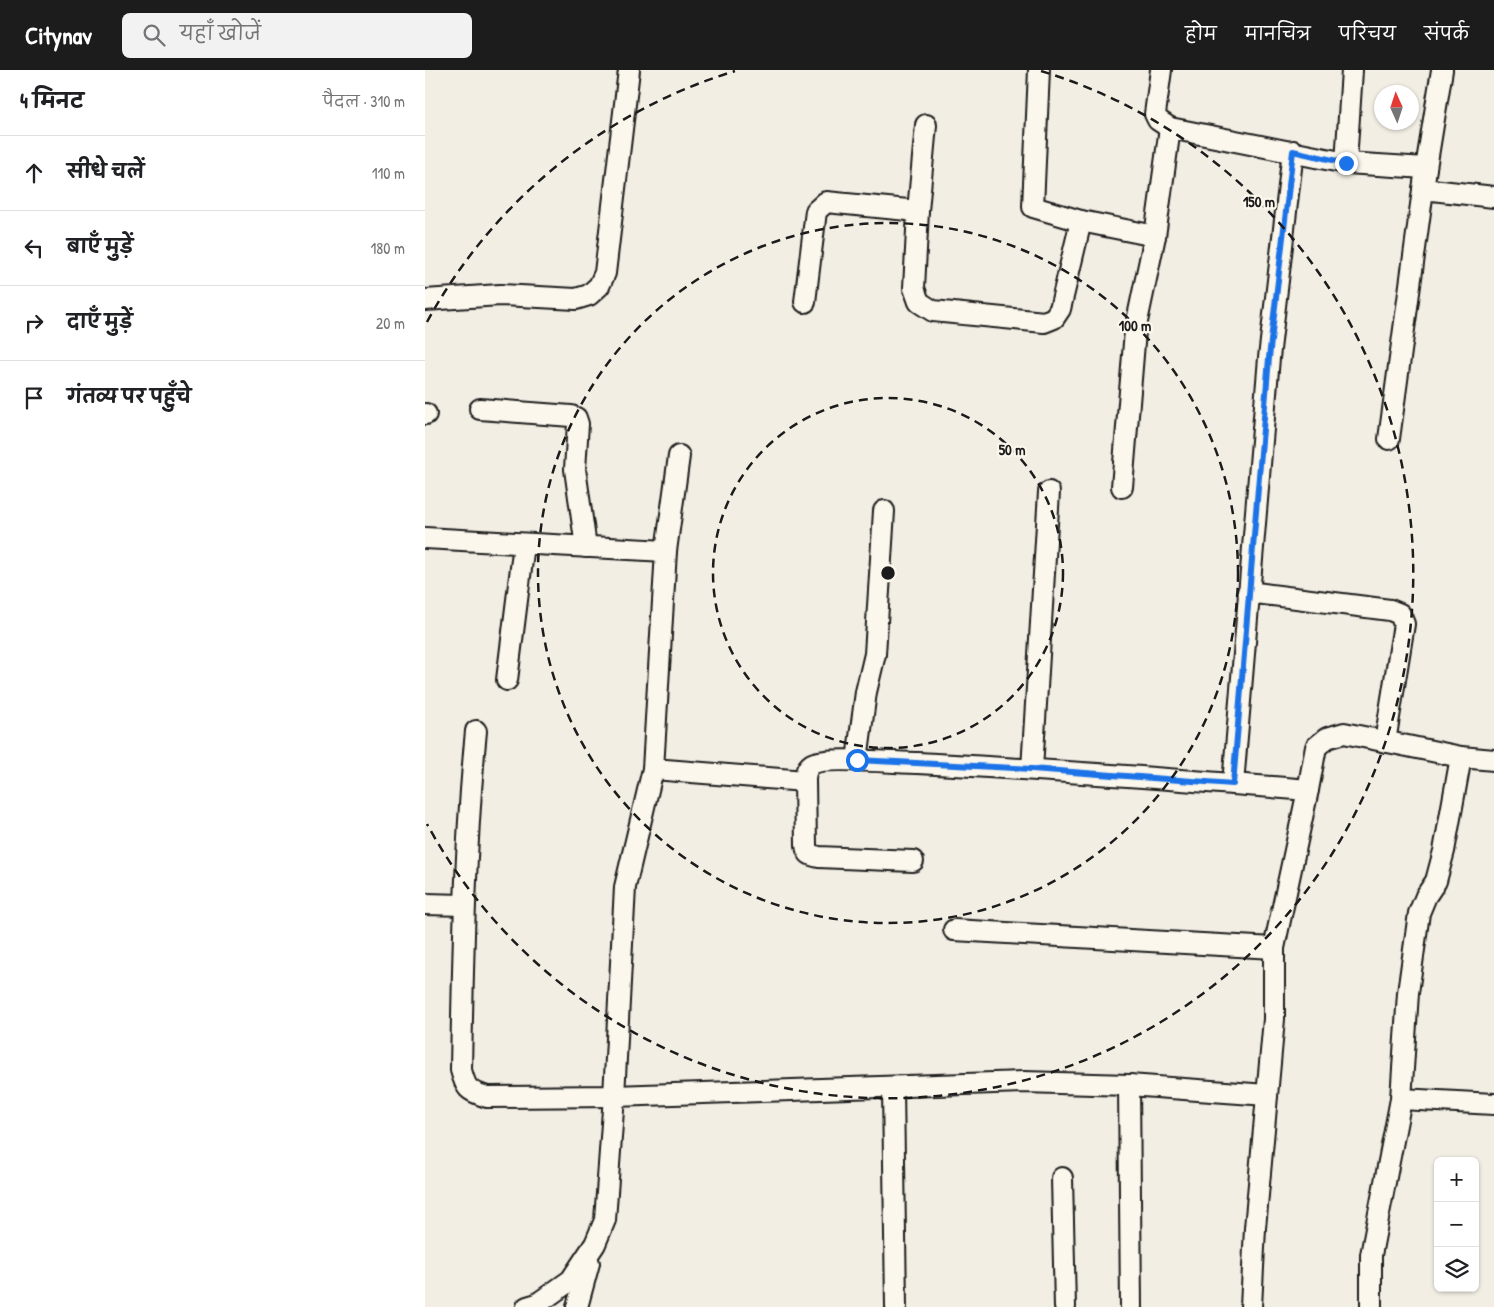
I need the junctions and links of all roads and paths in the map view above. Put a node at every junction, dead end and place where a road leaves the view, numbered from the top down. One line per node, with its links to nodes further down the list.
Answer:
1 (629, 70): 16 (street)
2 (1039, 70): 14 (street)
3 (1161, 70): 7 (street)
4 (1352, 70): 9 (street)
5 (1442, 70): 10 (street)
6 (926, 125): 13 (street)
7 (1171, 128): 8 (street); 15 (street)
8 (1293, 151): 9 (street); 28 (street)
9 (1346, 163): 10 (street)
10 (1426, 168): 11 (street)
11 (1423, 189): 12 (street); 19 (street)
12 (1494, 197)
13 (918, 211): 14 (street); 17 (street)
14 (1081, 221): 15 (street)
15 (1155, 236): 21 (street)
16 (425, 300)
17 (805, 302)
18 (480, 409): 26 (street)
19 (1389, 439)
20 (679, 456): 27 (street)
21 (1121, 487)
22 (1049, 492): 36 (street)
23 (884, 511): 33 (street)
24 (425, 538): 25 (street)
25 (524, 544): 26 (street); 29 (street)
26 (586, 547): 27 (street)
27 (666, 552): 35 (street)
28 (1248, 592): 31 (street); 38 (street)
29 (507, 680)
30 (476, 731): 42 (street)
31 (1385, 742): 32 (street); 39 (street)
32 (1461, 757): 34 (street); 49 (street)
33 (857, 760): 36 (street); 37 (street)
34 (1494, 760)
35 (653, 769): 37 (street); 48 (street)
36 (1032, 769): 38 (street)
37 (805, 781): 40 (street)
38 (1233, 784): 39 (street)
39 (1308, 790): 44 (street)
40 (913, 861)
41 (425, 904): 42 (street)
42 (464, 905): 48 (street)
43 (954, 930): 44 (street)
44 (1274, 948): 47 (street)
45 (1129, 1085): 46 (street); 47 (street); 57 (street)
46 (893, 1088): 48 (street); 55 (street)
47 (1267, 1095): 58 (street)
48 (615, 1096): 52 (street)
49 (1401, 1099): 50 (street); 59 (street)
50 (1494, 1104)
51 (1062, 1178): 56 (street)
52 (595, 1244): 53 (street); 54 (street)
53 (527, 1307)
54 (577, 1307)
55 (896, 1307)
56 (1065, 1307)
57 (1131, 1307)
58 (1251, 1307)
59 (1371, 1307)

